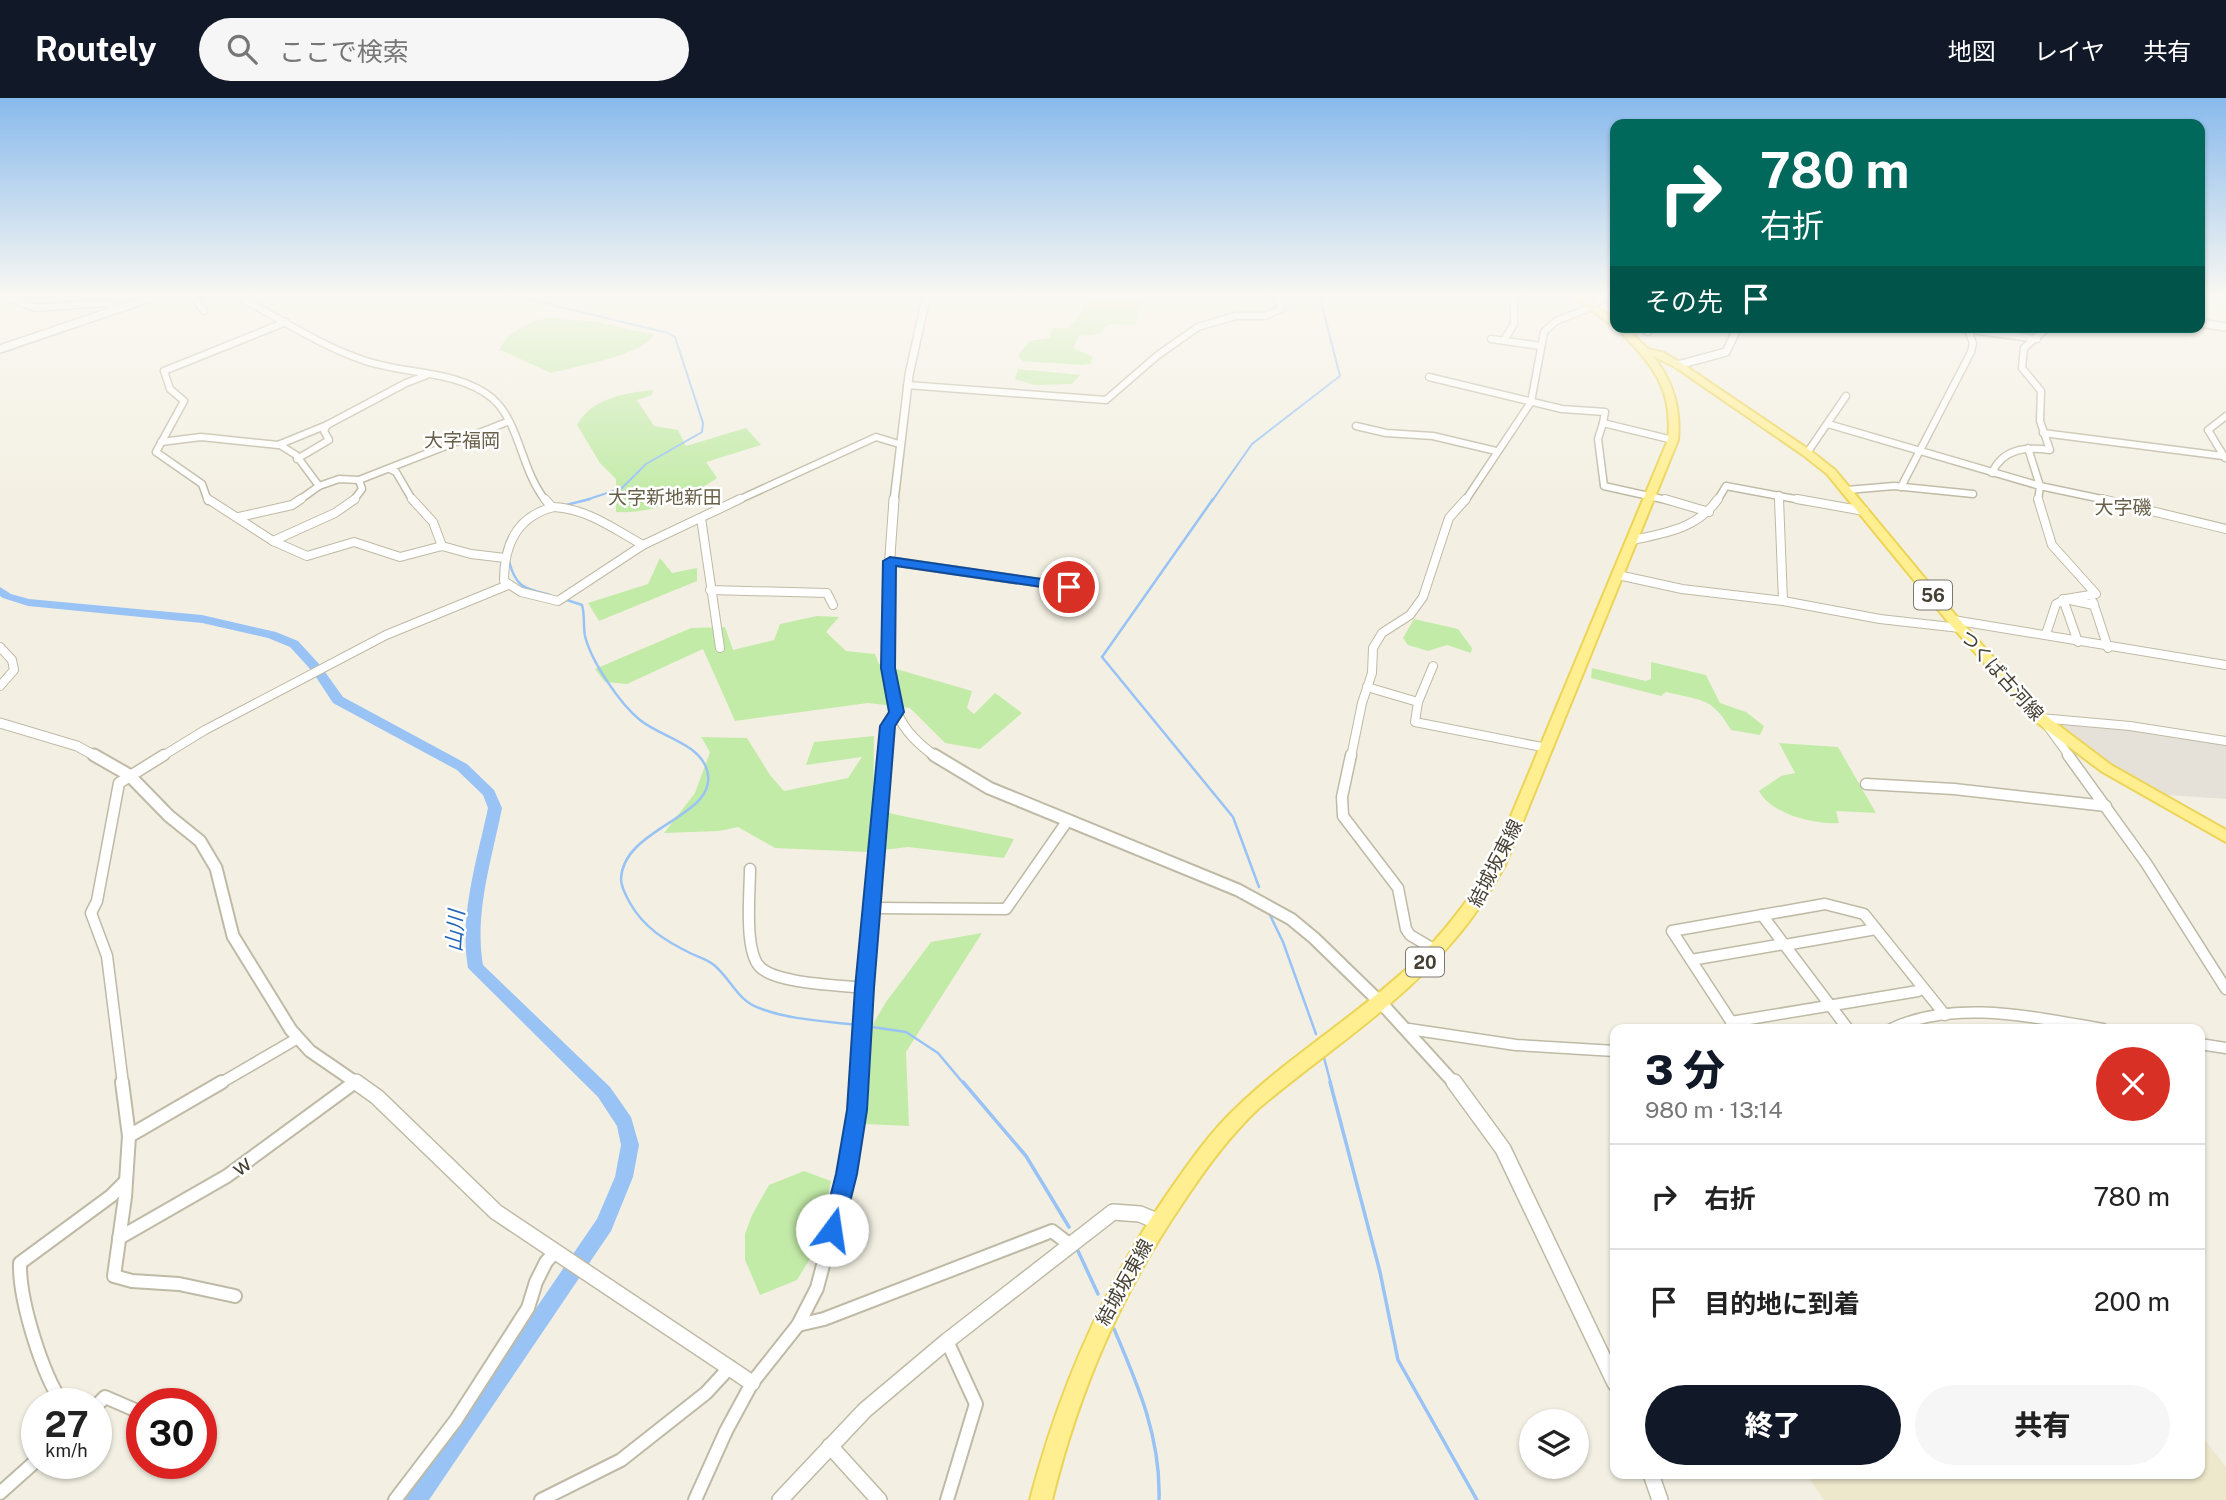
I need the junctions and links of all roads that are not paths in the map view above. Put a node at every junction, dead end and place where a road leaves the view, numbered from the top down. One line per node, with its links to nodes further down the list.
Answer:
1 (183, 363): 25 (street)
2 (377, 363): 12 (street)
3 (912, 363): 14 (street)
4 (1148, 363): 14 (street)
5 (1538, 363): 16 (street)
6 (1654, 363): 24 (main road, 結城坂東線 / 20)
7 (1675, 363): 11 (main road, つくば古河線 / 56)
8 (1684, 363): 11 (street)
9 (1965, 363): 29 (street)
10 (2022, 363): 23 (street)
11 (1678, 365): 31 (main road, つくば古河線 / 56)
12 (429, 374): 18 (street); 21 (street)
13 (1430, 377): 16 (street)
14 (907, 385): 26 (street)
15 (1846, 396): 20 (street)
16 (1531, 402): 19 (street); 30 (street)
17 (2226, 416): 32 (street)
18 (507, 422): 34 (street); 44 (street)
19 (1604, 423): 24 (street); 42 (street)
20 (1828, 424): 29 (street); 31 (street)
21 (327, 425): 27 (street); 33 (street)
22 (1356, 426): 30 (street)
23 (2043, 433): 28 (street); 32 (street)
24 (1673, 440): 42 (main road, 結城坂東線 / 20)
25 (161, 442): 27 (street); 47 (street)
26 (899, 444): 48 (street); 55 (street)
27 (278, 445): 33 (street)
28 (2028, 448): 35 (street); 38 (street)
29 (1922, 449): 35 (street); 39 (street)
30 (1496, 451): 72 (street)
31 (1807, 453): 40 (main road, つくば古河線 / 56)
32 (2224, 458)
33 (297, 459): 37 (street)
34 (390, 469): 36 (street); 53 (street)
35 (1992, 473): 38 (street)
36 (359, 480): 37 (street); 50 (street)
37 (319, 486): 47 (street)
38 (2040, 486): 49 (street); 60 (street)
39 (1901, 487): 40 (street); 41 (street)
40 (1847, 491): 45 (main road, つくば古河線 / 56)
41 (1973, 494)
42 (1652, 495): 46 (street); 51 (main road, 結城坂東線 / 20)
43 (1779, 495): 45 (street); 46 (street); 61 (street)
44 (552, 507): 52 (street); 54 (street)
45 (1864, 510): 63 (main road, つくば古河線 / 56)
46 (1709, 512): 51 (street)
47 (239, 517): 50 (street)
48 (701, 518): 52 (street); 59 (street)
49 (2226, 529)
50 (273, 541): 53 (street)
51 (1633, 541): 56 (main road, 結城坂東線 / 20)
52 (643, 545): 57 (street)
53 (442, 546): 54 (street)
54 (505, 558): 57 (street)
55 (890, 561): 58 (street); 74 (street)
56 (1618, 575): 61 (street); 78 (main road, 結城坂東線 / 20)
57 (508, 585): 79 (street)
58 (1069, 587)
59 (710, 590): 62 (street); 67 (street)
60 (2063, 599): 64 (street); 65 (street); 68 (street)
61 (1783, 601): 63 (street)
62 (833, 605)
63 (1957, 624): 64 (street); 75 (main road, つくば古河線 / 56)
64 (2046, 634): 65 (street)
65 (2078, 642): 68 (street)
66 (0, 647): 71 (street)
67 (720, 648)
68 (2108, 648): 69 (street)
69 (2226, 665)
70 (1433, 666): 73 (street)
71 (0, 686)
72 (1367, 687): 73 (street); 89 (street)
73 (1418, 702): 78 (street)
74 (897, 712): 82 (street); 85 (street)
75 (2043, 721): 77 (street); 81 (street); 83 (main road, つくば古河線 / 56)
76 (0, 723): 79 (street)
77 (2226, 741)
78 (1547, 748): 89 (main road, 結城坂東線 / 20)
79 (129, 775): 103 (street); 108 (street)
80 (1866, 784): 81 (street)
81 (2106, 806): 92 (street)
82 (1068, 820): 85 (street); 94 (street)
83 (2226, 837)
84 (750, 869): 91 (street)
85 (873, 908): 91 (street)
86 (1762, 915): 87 (street); 88 (street); 90 (street)
87 (1876, 929): 88 (street); 96 (street)
88 (1784, 945): 90 (street); 95 (street)
89 (1437, 951): 94 (main road, 結城坂東線 / 20)
90 (1691, 960): 97 (street)
91 (864, 988): 115 (street)
92 (2226, 989)
93 (1918, 991): 95 (street)
94 (1380, 1002): 102 (street); 110 (main road, 結城坂東線 / 20)
95 (1830, 1006): 98 (street); 99 (street)
96 (1945, 1015): 100 (street); 101 (street)
97 (1732, 1024)
98 (1743, 1024)
99 (1844, 1024)
100 (1905, 1024)
101 (2066, 1024)
102 (1409, 1029): 106 (street); 118 (street)
103 (298, 1038): 107 (street); 108 (street)
104 (2205, 1045): 105 (street)
105 (2226, 1048)
106 (1610, 1051)
107 (355, 1082): 111 (street, w); 113 (street)
108 (129, 1136): 109 (street)
109 (126, 1181): 111 (street); 120 (street)
110 (1159, 1222): 112 (street); 131 (main road, 結城坂東線 / 20)
111 (119, 1238): 114 (street)
112 (1069, 1244): 115 (street); 116 (street)
113 (555, 1252): 117 (street); 125 (street)
114 (235, 1296)
115 (798, 1325): 119 (street)
116 (947, 1340): 121 (street); 130 (street)
117 (730, 1367): 119 (street); 126 (street)
118 (1610, 1373)
119 (752, 1383): 127 (street)
120 (54, 1388)
121 (830, 1446): 128 (street); 129 (street)
122 (21, 1474): 124 (street)
123 (1653, 1479): 132 (street)
124 (0, 1493)
125 (395, 1500)
126 (541, 1500)
127 (695, 1500)
128 (780, 1500)
129 (879, 1500)
130 (947, 1500)
131 (1041, 1500)
132 (1660, 1500)

